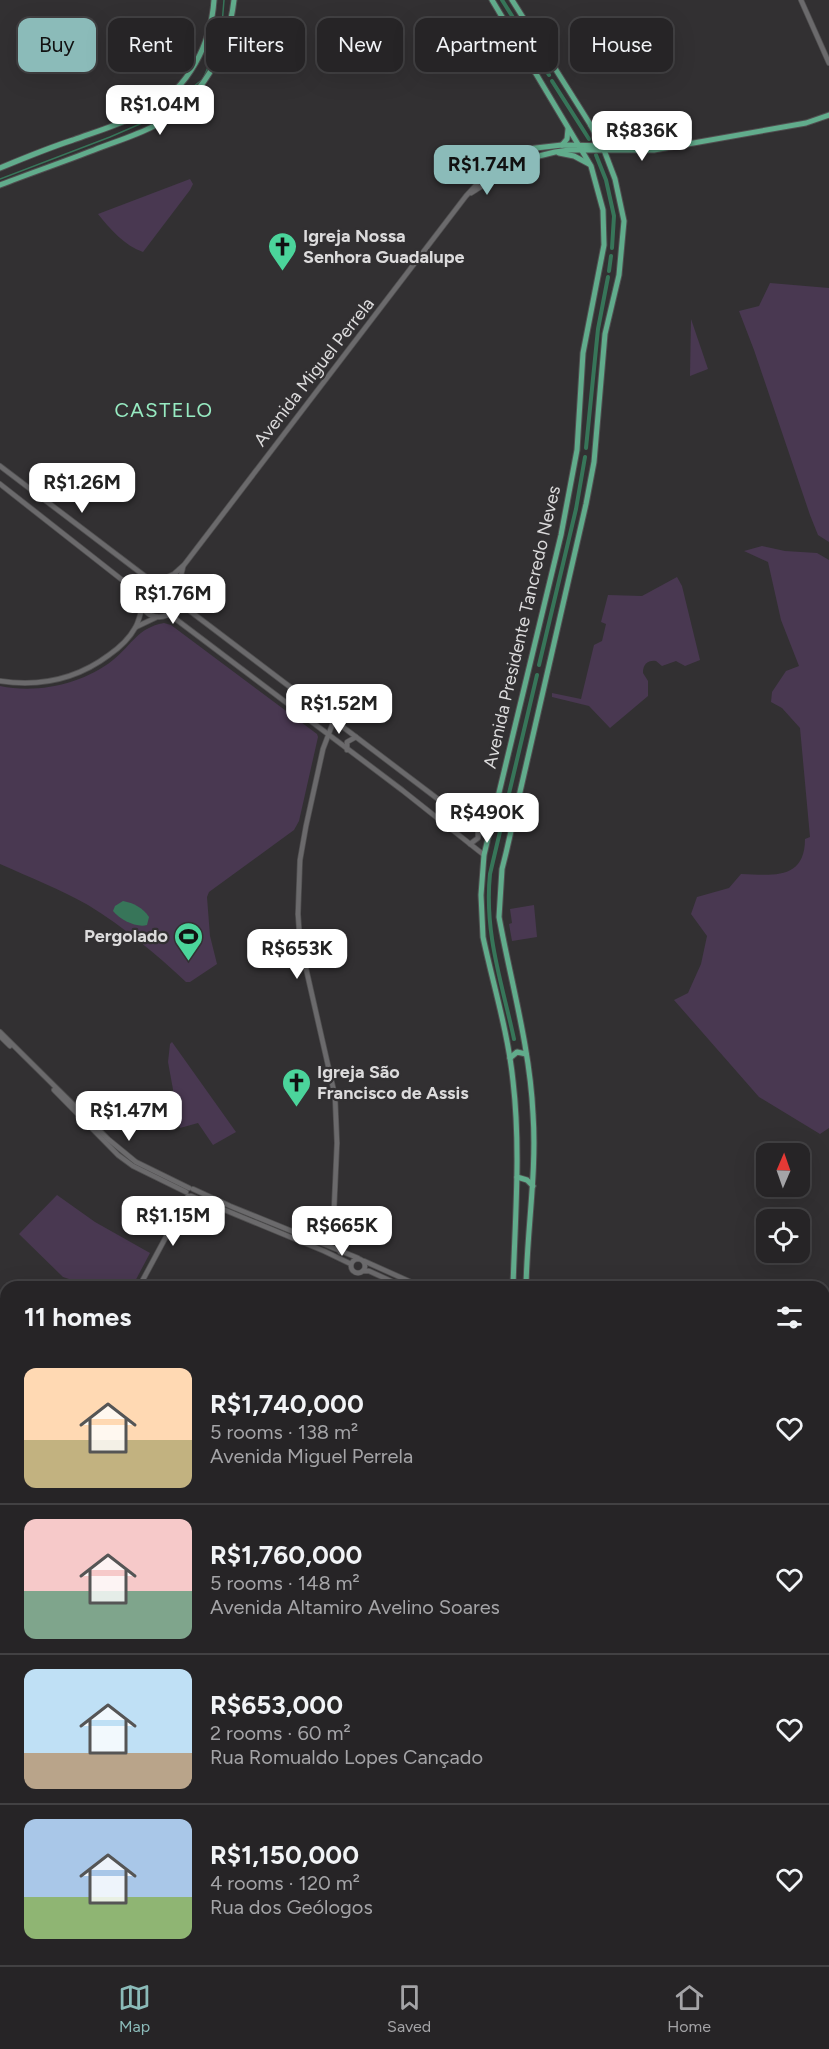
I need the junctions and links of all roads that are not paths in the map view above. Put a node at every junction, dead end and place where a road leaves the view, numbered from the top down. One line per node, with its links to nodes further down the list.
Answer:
1 (214, 0): 22 (main road)
2 (234, 0): 26 (main road)
3 (492, 0): 8 (main road, Avenida Presidente Tancredo Neves)
4 (512, 0): 9 (main road, Avenida Presidente Tancredo Neves)
5 (801, 0): 6 (street)
6 (829, 63)
7 (829, 115): 12 (main road)
8 (567, 124): 10 (main road); 13 (main road, Avenida Presidente Tancredo Neves)
9 (590, 124): 11 (main road); 14 (main road, Avenida Presidente Tancredo Neves)
10 (562, 145): 13 (main road); 15 (main road)
11 (639, 146): 12 (main road); 14 (main road)
12 (679, 147): 16 (main road)
13 (581, 148): 14 (main road); 17 (main road); 21 (main road, Avenida Presidente Tancredo Neves)
14 (603, 148): 16 (main road); 18 (main road, Avenida Presidente Tancredo Neves)
15 (527, 149): 19 (main road); 20 (main road)
16 (616, 150): 18 (main road)
17 (555, 152): 19 (main road); 21 (main road)
18 (607, 157): 50 (main road, Avenida Presidente Tancredo Neves)
19 (527, 159): 24 (main road)
20 (499, 163): 23 (main road); 24 (main road)
21 (591, 166): 46 (main road, Avenida Presidente Tancredo Neves)
22 (0, 168)
23 (489, 171): 25 (main road); 27 (street, Avenida Miguel Perrela)
24 (502, 174): 25 (main road)
25 (496, 177): 27 (street, Avenida Miguel Perrela)
26 (0, 185)
27 (466, 196): 30 (street, Avenida Miguel Perrela)
28 (0, 466): 32 (street)
29 (0, 484): 34 (street)
30 (184, 565): 31 (street, Avenida Miguel Perrela); 33 (street, Avenida Miguel Perrela)
31 (163, 579): 32 (street); 33 (street)
32 (150, 580): 34 (street)
33 (177, 591): 35 (street)
34 (140, 594): 36 (street)
35 (178, 602): 37 (street); 41 (street)
36 (142, 606): 38 (street); 39 (street)
37 (169, 614): 38 (street); 42 (street)
38 (157, 617): 39 (street)
39 (136, 627): 40 (street)
40 (1, 681)
41 (334, 720): 42 (street); 43 (street)
42 (328, 735): 44 (street); 59 (street)
43 (356, 737): 44 (street); 45 (street)
44 (348, 750): 47 (street)
45 (478, 829): 46 (street); 47 (street)
46 (488, 837): 48 (main road, Avenida Presidente Tancredo Neves)
47 (470, 844): 48 (street)
48 (484, 855): 51 (main road, Avenida Presidente Tancredo Neves)
49 (0, 1034): 56 (street); 58 (street)
50 (524, 1043): 51 (main road); 52 (main road, Avenida Presidente Tancredo Neves)
51 (508, 1048): 53 (main road, Avenida Presidente Tancredo Neves)
52 (526, 1054): 53 (main road); 57 (main road, Avenida Presidente Tancredo Neves)
53 (510, 1058): 54 (main road, Avenida Presidente Tancredo Neves)
54 (517, 1177): 57 (main road); 69 (main road, Avenida Presidente Tancredo Neves)
55 (187, 1180): 56 (street)
56 (181, 1184): 58 (street)
57 (533, 1186): 70 (main road, Avenida Presidente Tancredo Neves)
58 (190, 1192): 60 (street); 66 (street)
59 (333, 1232): 60 (street); 61 (street)
60 (325, 1249): 61 (street); 64 (street)
61 (340, 1252): 62 (street)
62 (358, 1258): 63 (street); 64 (street)
63 (364, 1261): 65 (street); 68 (street)
64 (351, 1264): 65 (street)
65 (363, 1271): 67 (street)
66 (142, 1281)
67 (391, 1281)
68 (409, 1281)
69 (513, 1281)
70 (526, 1281)

